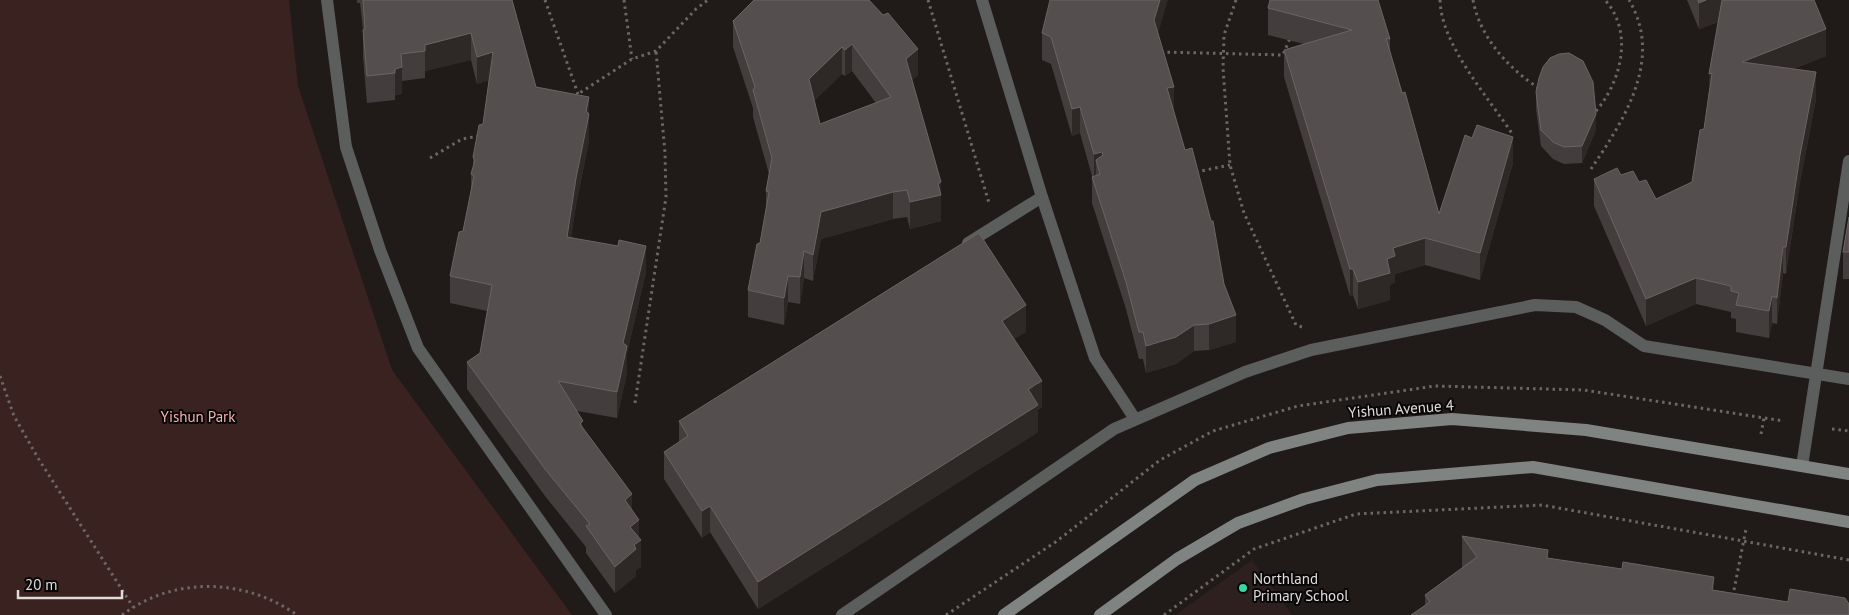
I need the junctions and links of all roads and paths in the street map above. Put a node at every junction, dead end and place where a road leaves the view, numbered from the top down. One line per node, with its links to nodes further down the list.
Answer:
1 (327, 0): 50 (lane)
2 (546, 0): 20 (path)
3 (624, 0): 17 (path)
4 (708, 0): 13 (path)
5 (928, 0): 31 (path)
6 (982, 0): 30 (lane)
7 (1236, 0): 16 (path)
8 (1440, 0): 24 (path)
9 (1472, 0): 19 (path)
10 (1605, 0): 22 (path)
11 (1629, 0): 28 (path)
12 (1290, 37): 15 (path)
13 (656, 51): 17 (path); 37 (path)
14 (1157, 52): 16 (path)
15 (1283, 55): 16 (path); 18 (path)
16 (1223, 56): 27 (path)
17 (632, 59): 20 (path)
18 (1288, 64)
19 (1541, 90)
20 (578, 94): 21 (path)
21 (570, 99)
22 (1596, 112)
23 (486, 134): 25 (path)
24 (1513, 135)
25 (430, 158)
26 (1849, 161): 34 (lane)
27 (1230, 165): 29 (path); 33 (path)
28 (1591, 169)
29 (1192, 173)
30 (1042, 197): 31 (lane); 38 (lane)
31 (996, 226): 32 (lane)
32 (954, 252)
33 (1305, 328)
34 (1814, 374): 36 (lane); 38 (lane); 39 (lane)
35 (0, 376): 47 (path)
36 (1849, 379)
37 (635, 403)
38 (1135, 419): 51 (lane)
39 (1808, 425): 40 (path); 41 (lane); 52 (path)
40 (1849, 431)
41 (1802, 466): 42 (street, Yishun Avenue 4); 53 (street, Yishun Avenue 4)
42 (1849, 474)
43 (1849, 522): 54 (street)
44 (1744, 541): 45 (path); 46 (path); 55 (path)
45 (1849, 560)
46 (1734, 590)
47 (133, 607): 48 (path); 49 (path)
48 (122, 615)
49 (297, 615)
50 (606, 615)
51 (842, 615)
52 (946, 615)
53 (1004, 615)
54 (1100, 615)
55 (1164, 615)

